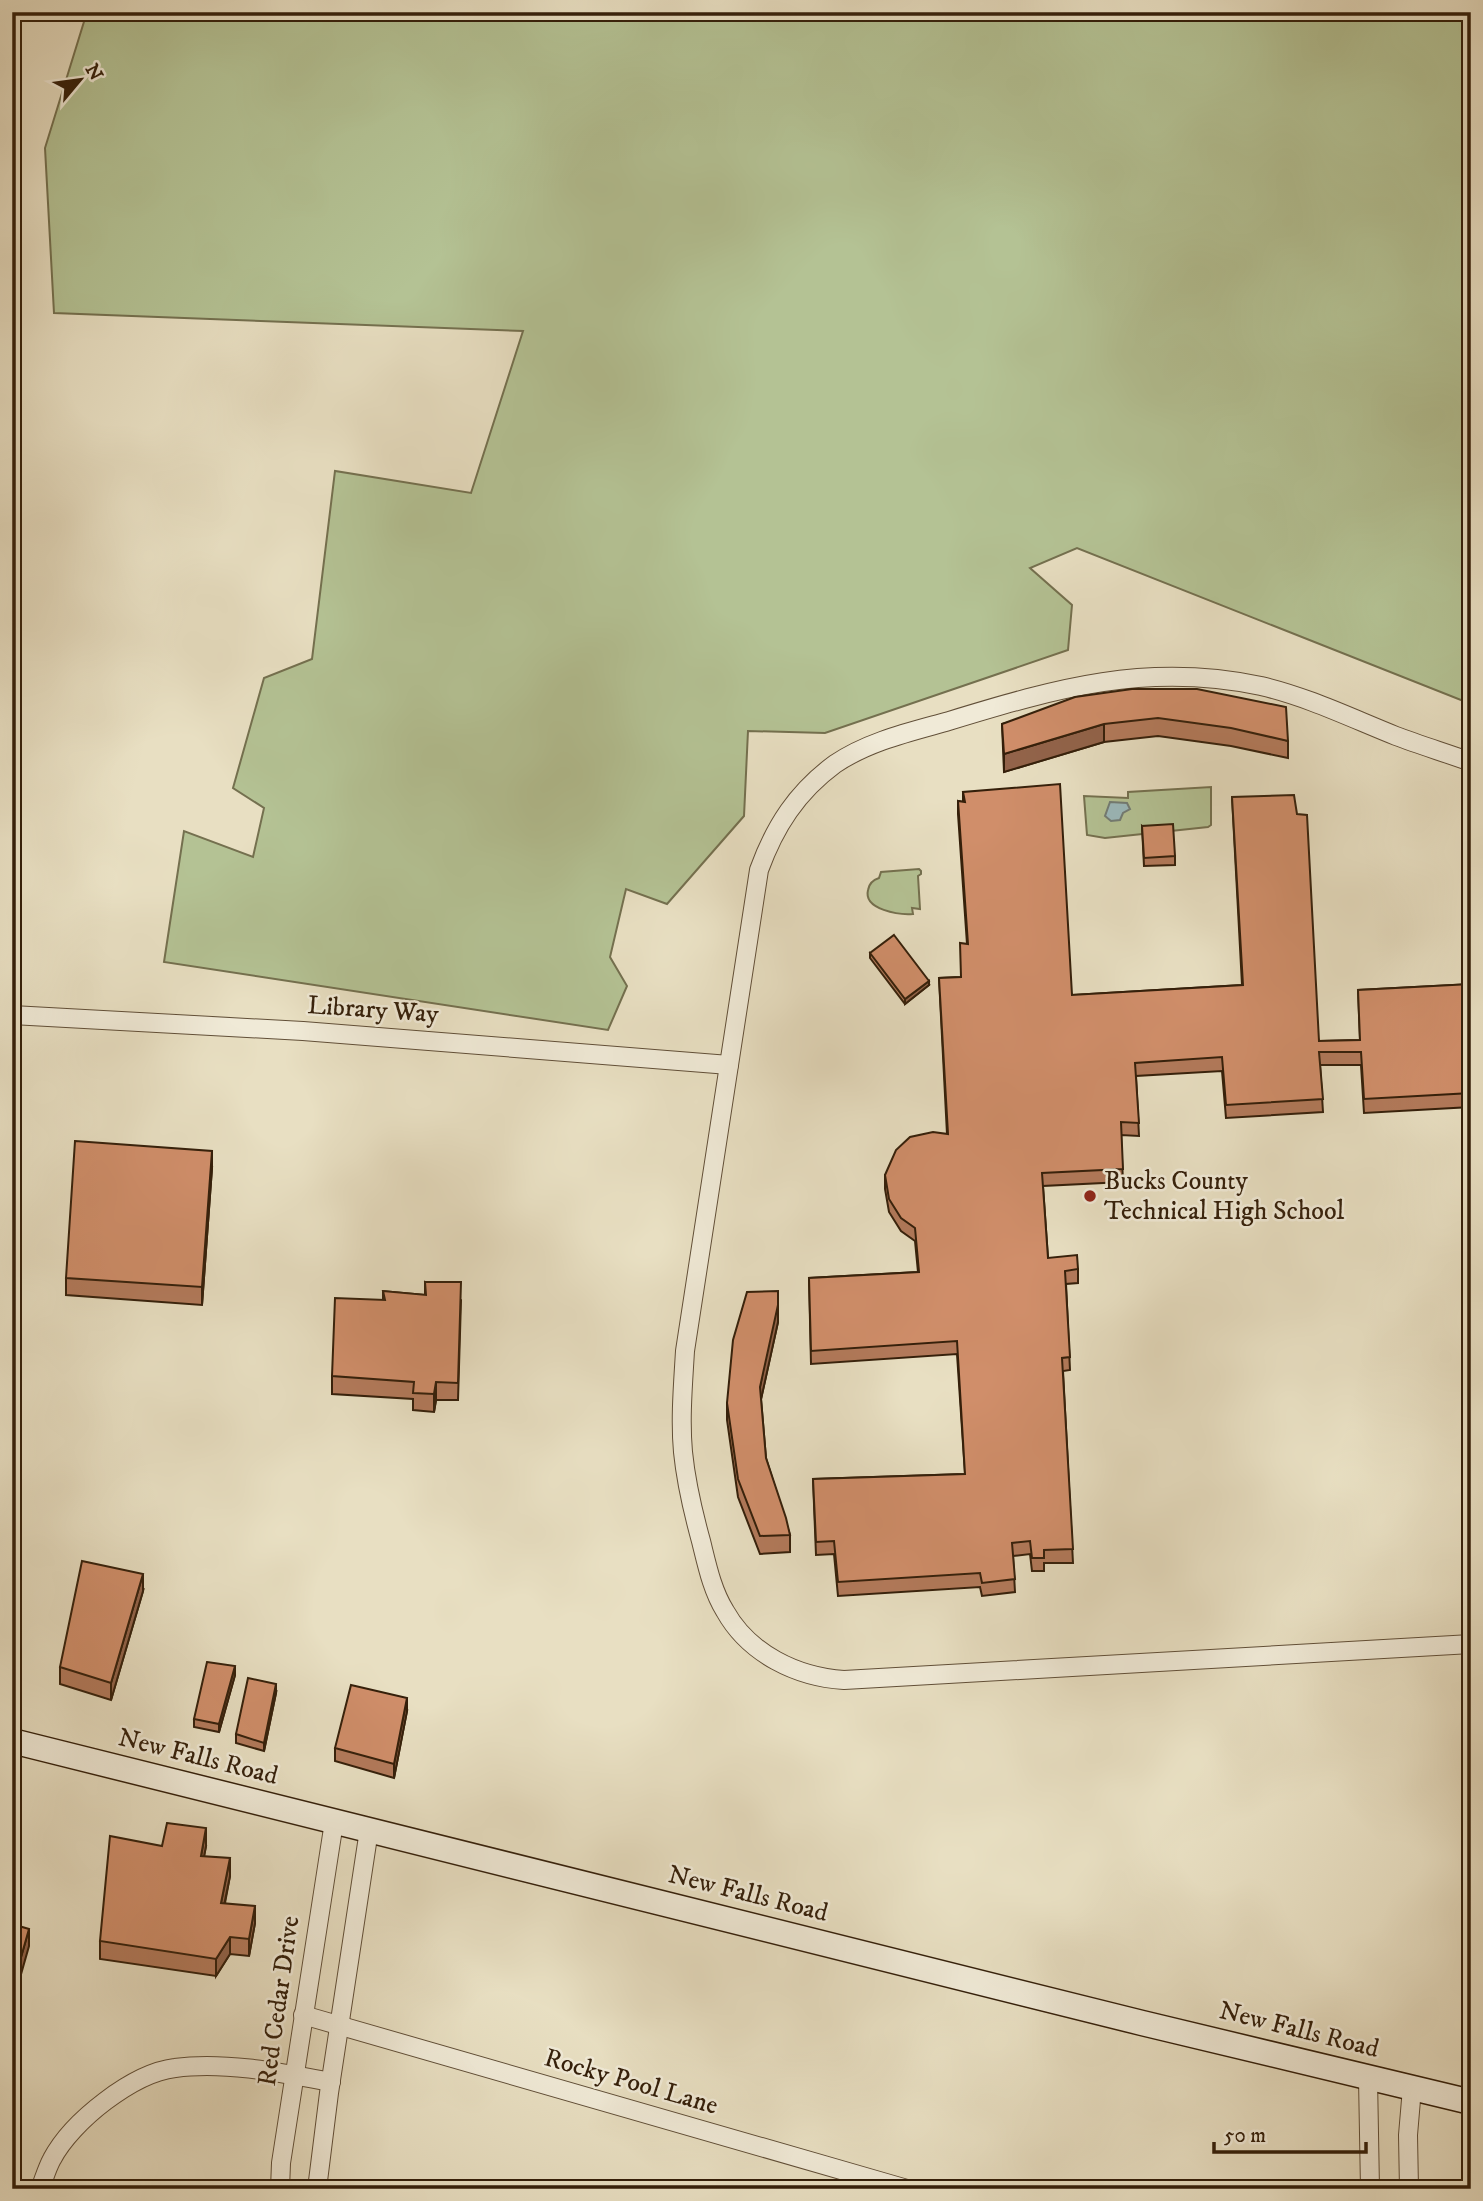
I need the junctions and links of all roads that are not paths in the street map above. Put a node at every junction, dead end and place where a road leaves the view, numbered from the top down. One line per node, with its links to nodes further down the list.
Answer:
1 (1471, 762): 3 (street)
2 (12, 1015): 3 (street, Library Way)
3 (729, 1065): 4 (street)
4 (1471, 1644)
5 (12, 1741): 6 (main road, New Falls Road)
6 (334, 1822): 7 (main road, New Falls Road); 8 (street, Red Cedar Drive)
7 (369, 1830): 9 (street); 11 (main road, New Falls Road)
8 (303, 2015): 9 (street, Rocky Pool Lane); 10 (street, Red Cedar Drive)
9 (340, 2026): 12 (street); 18 (street, Rocky Pool Lane)
10 (295, 2075): 12 (street); 15 (street); 16 (street, Red Cedar Drive)
11 (1368, 2078): 13 (main road, New Falls Road); 19 (street)
12 (331, 2082): 17 (street)
13 (1412, 2088): 14 (main road, New Falls Road); 20 (street)
14 (1471, 2102)
15 (40, 2189)
16 (280, 2189)
17 (317, 2189)
18 (907, 2189)
19 (1370, 2189)
20 (1409, 2189)

